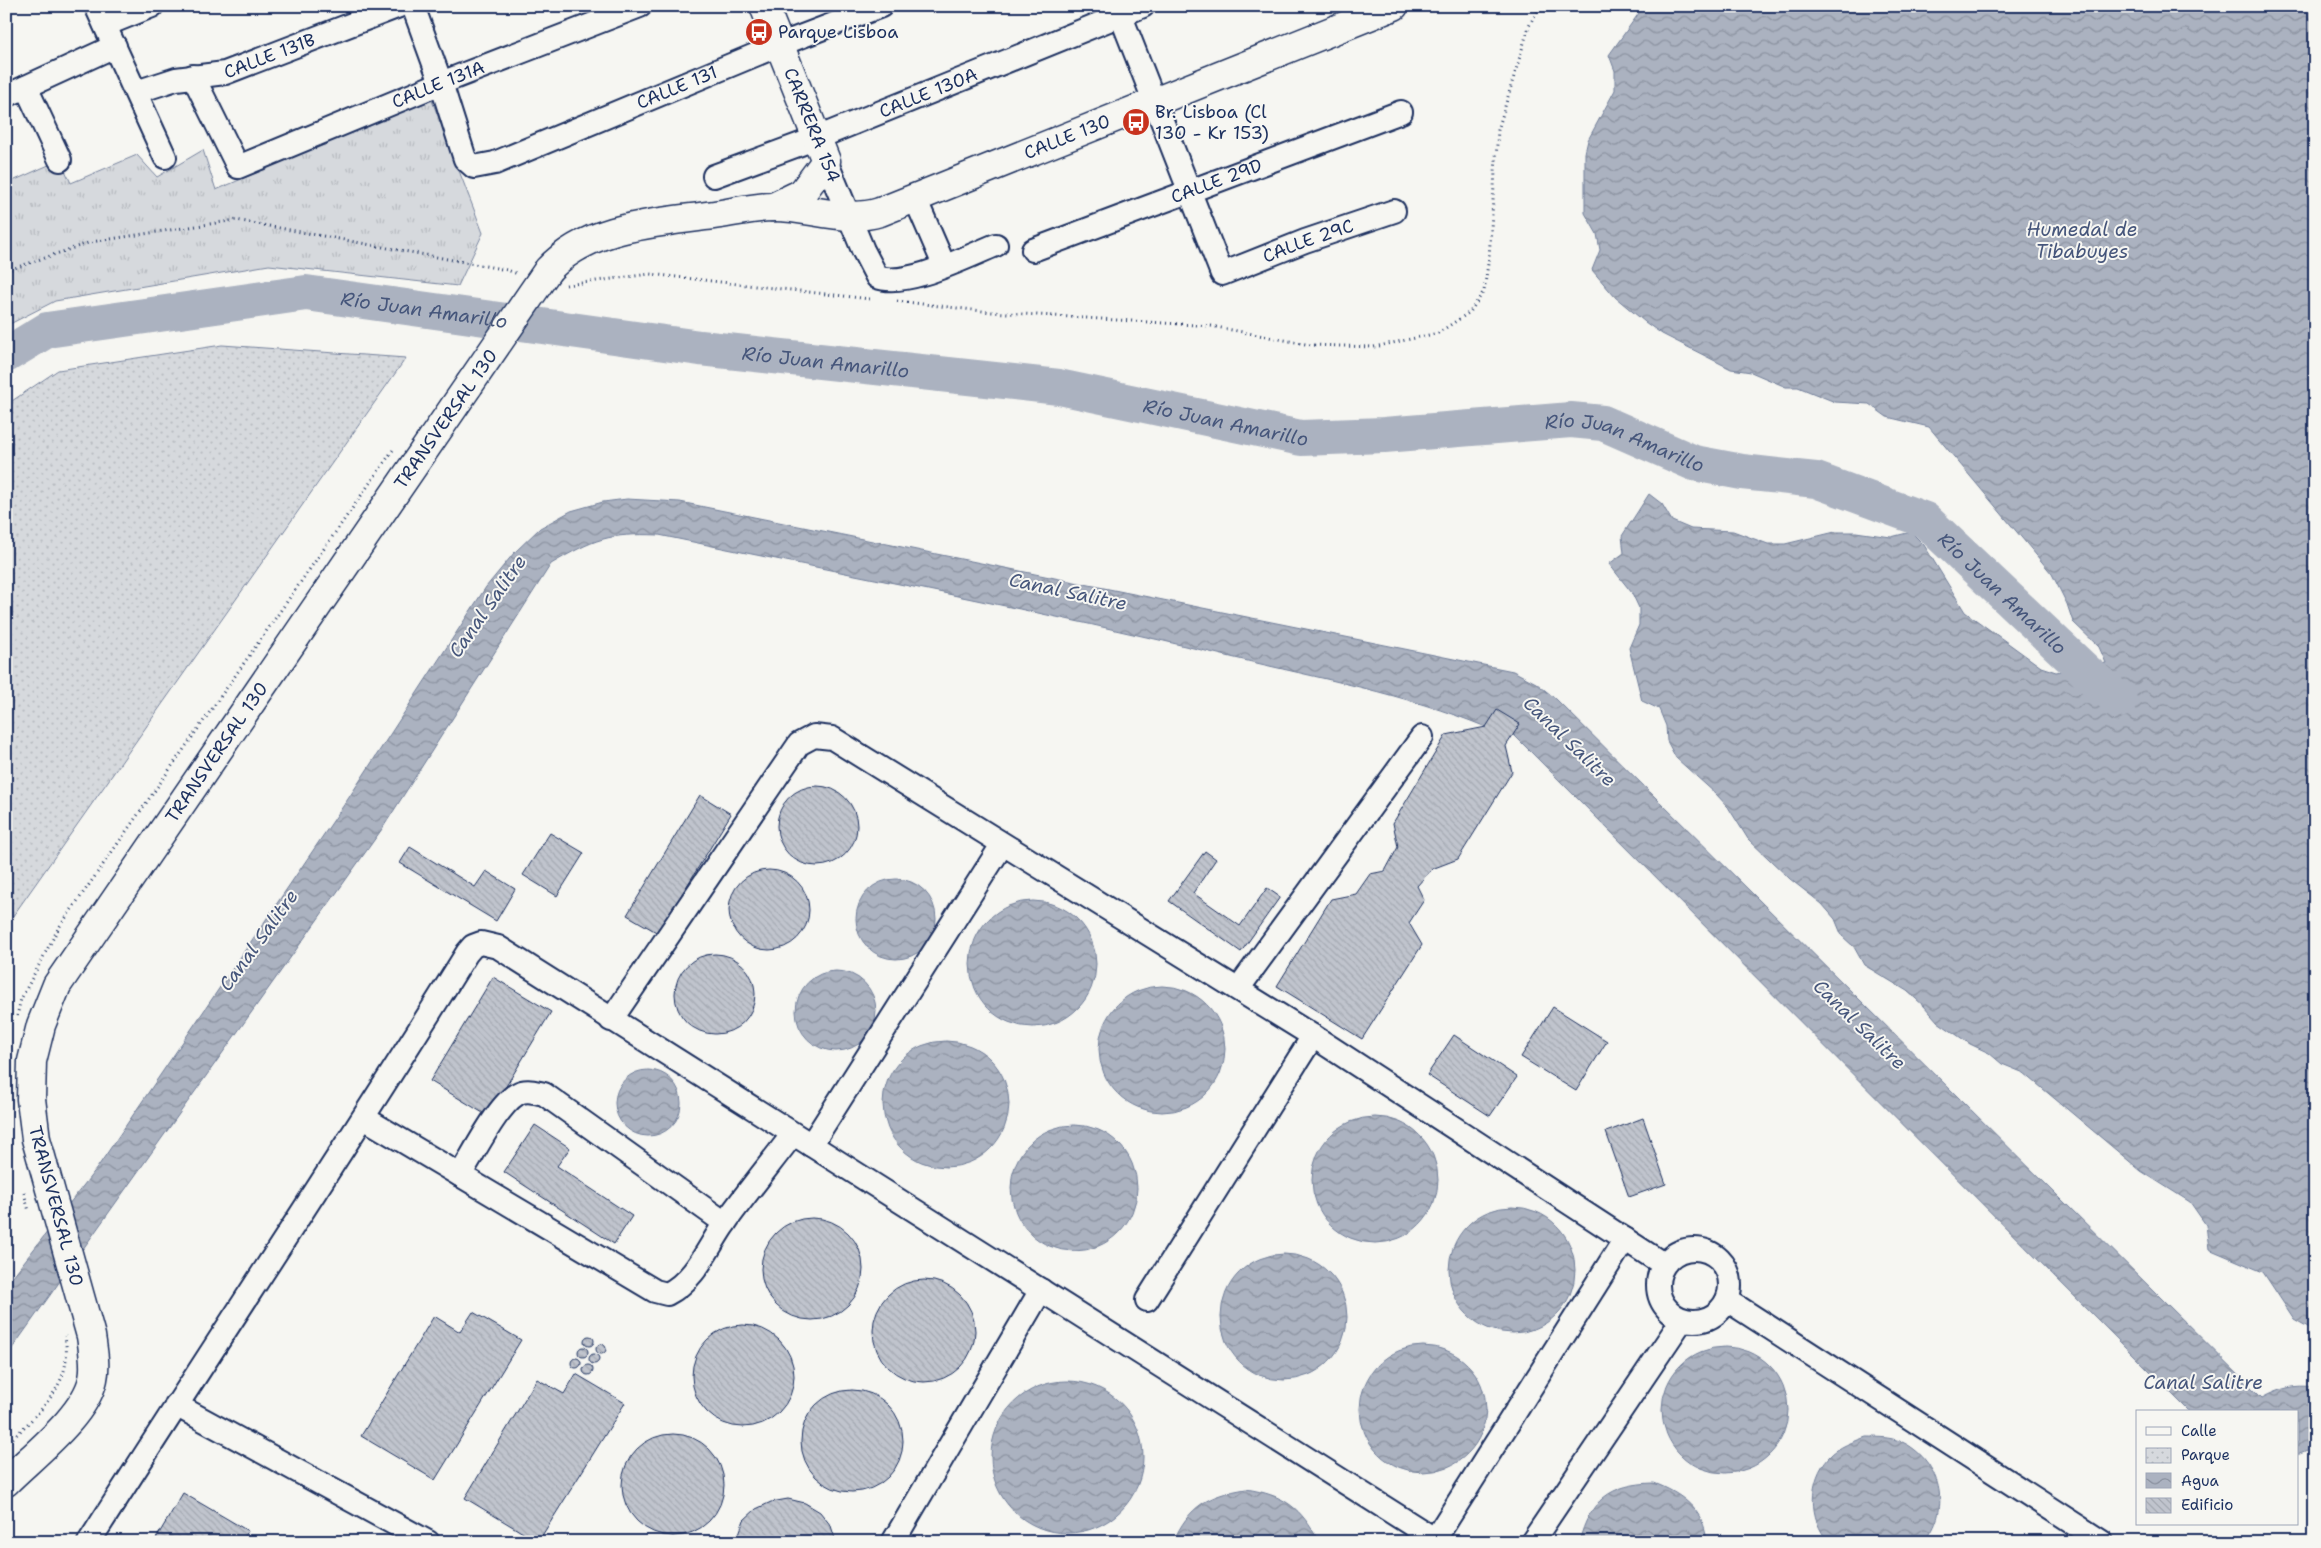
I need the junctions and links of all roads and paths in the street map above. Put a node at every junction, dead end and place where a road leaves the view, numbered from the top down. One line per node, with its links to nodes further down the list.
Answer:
1 (152, 6): 10 (street)
2 (399, 6): 13 (street, CALLE 131B)
3 (413, 6): 14 (street)
4 (640, 6): 14 (street, CALLE 131A)
5 (764, 6): 11 (main road, CARRERA 154)
6 (881, 6): 11 (street, CALLE 131)
7 (1143, 6): 9 (street, CALLE 130A)
8 (1394, 6): 17 (main road, CALLE 130)
9 (1119, 11): 17 (street); 19 (street, CALLE 130A)
10 (100, 16): 12 (street)
11 (779, 45): 14 (street, CALLE 131); 19 (main road, CARRERA 154)
12 (115, 46): 15 (street); 16 (street)
13 (193, 76): 14 (street, CALLE 131A); 16 (street, CALLE 131B)
14 (441, 82)
15 (16, 91): 21 (street)
16 (136, 92): 20 (street)
17 (1155, 102): 23 (street); 24 (main road, CALLE 130)
18 (1401, 112): 23 (street, CALLE 29D)
19 (821, 150): 22 (street, CALLE 130A); 25 (main road, TRANSVERSAL 130); 27 (street, CARRERA 154)
20 (165, 157)
21 (60, 160)
22 (714, 176)
23 (1189, 190): 26 (street, CALLE 29C); 30 (street, CALLE 29D)
24 (915, 198): 27 (main road, CALLE 130); 31 (street)
25 (773, 207): 27 (main road, TRANSVERSAL 130); 51 (main road, TRANSVERSAL 130, bridge)
26 (1394, 211)
27 (848, 217): 31 (street, CARRERA 154)
28 (236, 220): 32 (path)
29 (996, 245): 31 (street)
30 (1033, 250)
31 (944, 265)
32 (6, 271)
33 (1422, 737): 35 (street)
34 (1002, 844): 35 (street); 36 (street); 39 (street)
35 (1238, 989): 37 (street)
36 (611, 1020): 38 (street); 39 (street)
37 (1313, 1036): 42 (street); 45 (street)
38 (364, 1118): 40 (street); 49 (street)
39 (802, 1140): 41 (street); 44 (street)
40 (460, 1176): 41 (street); 41 (street)
41 (725, 1222)
42 (1625, 1239): 43 (street); 53 (street)
43 (1664, 1264): 46 (street); 47 (street)
44 (1041, 1290): 53 (street); 55 (street)
45 (1147, 1300)
46 (1727, 1300): 47 (street); 57 (street)
47 (1682, 1320): 56 (street)
48 (65, 1331): 50 (path)
49 (176, 1405): 52 (street); 54 (street)
50 (6, 1445)
51 (6, 1482)
52 (417, 1539)
53 (1437, 1540)
54 (89, 1542)
55 (893, 1542)
56 (1532, 1542)
57 (2102, 1542)

